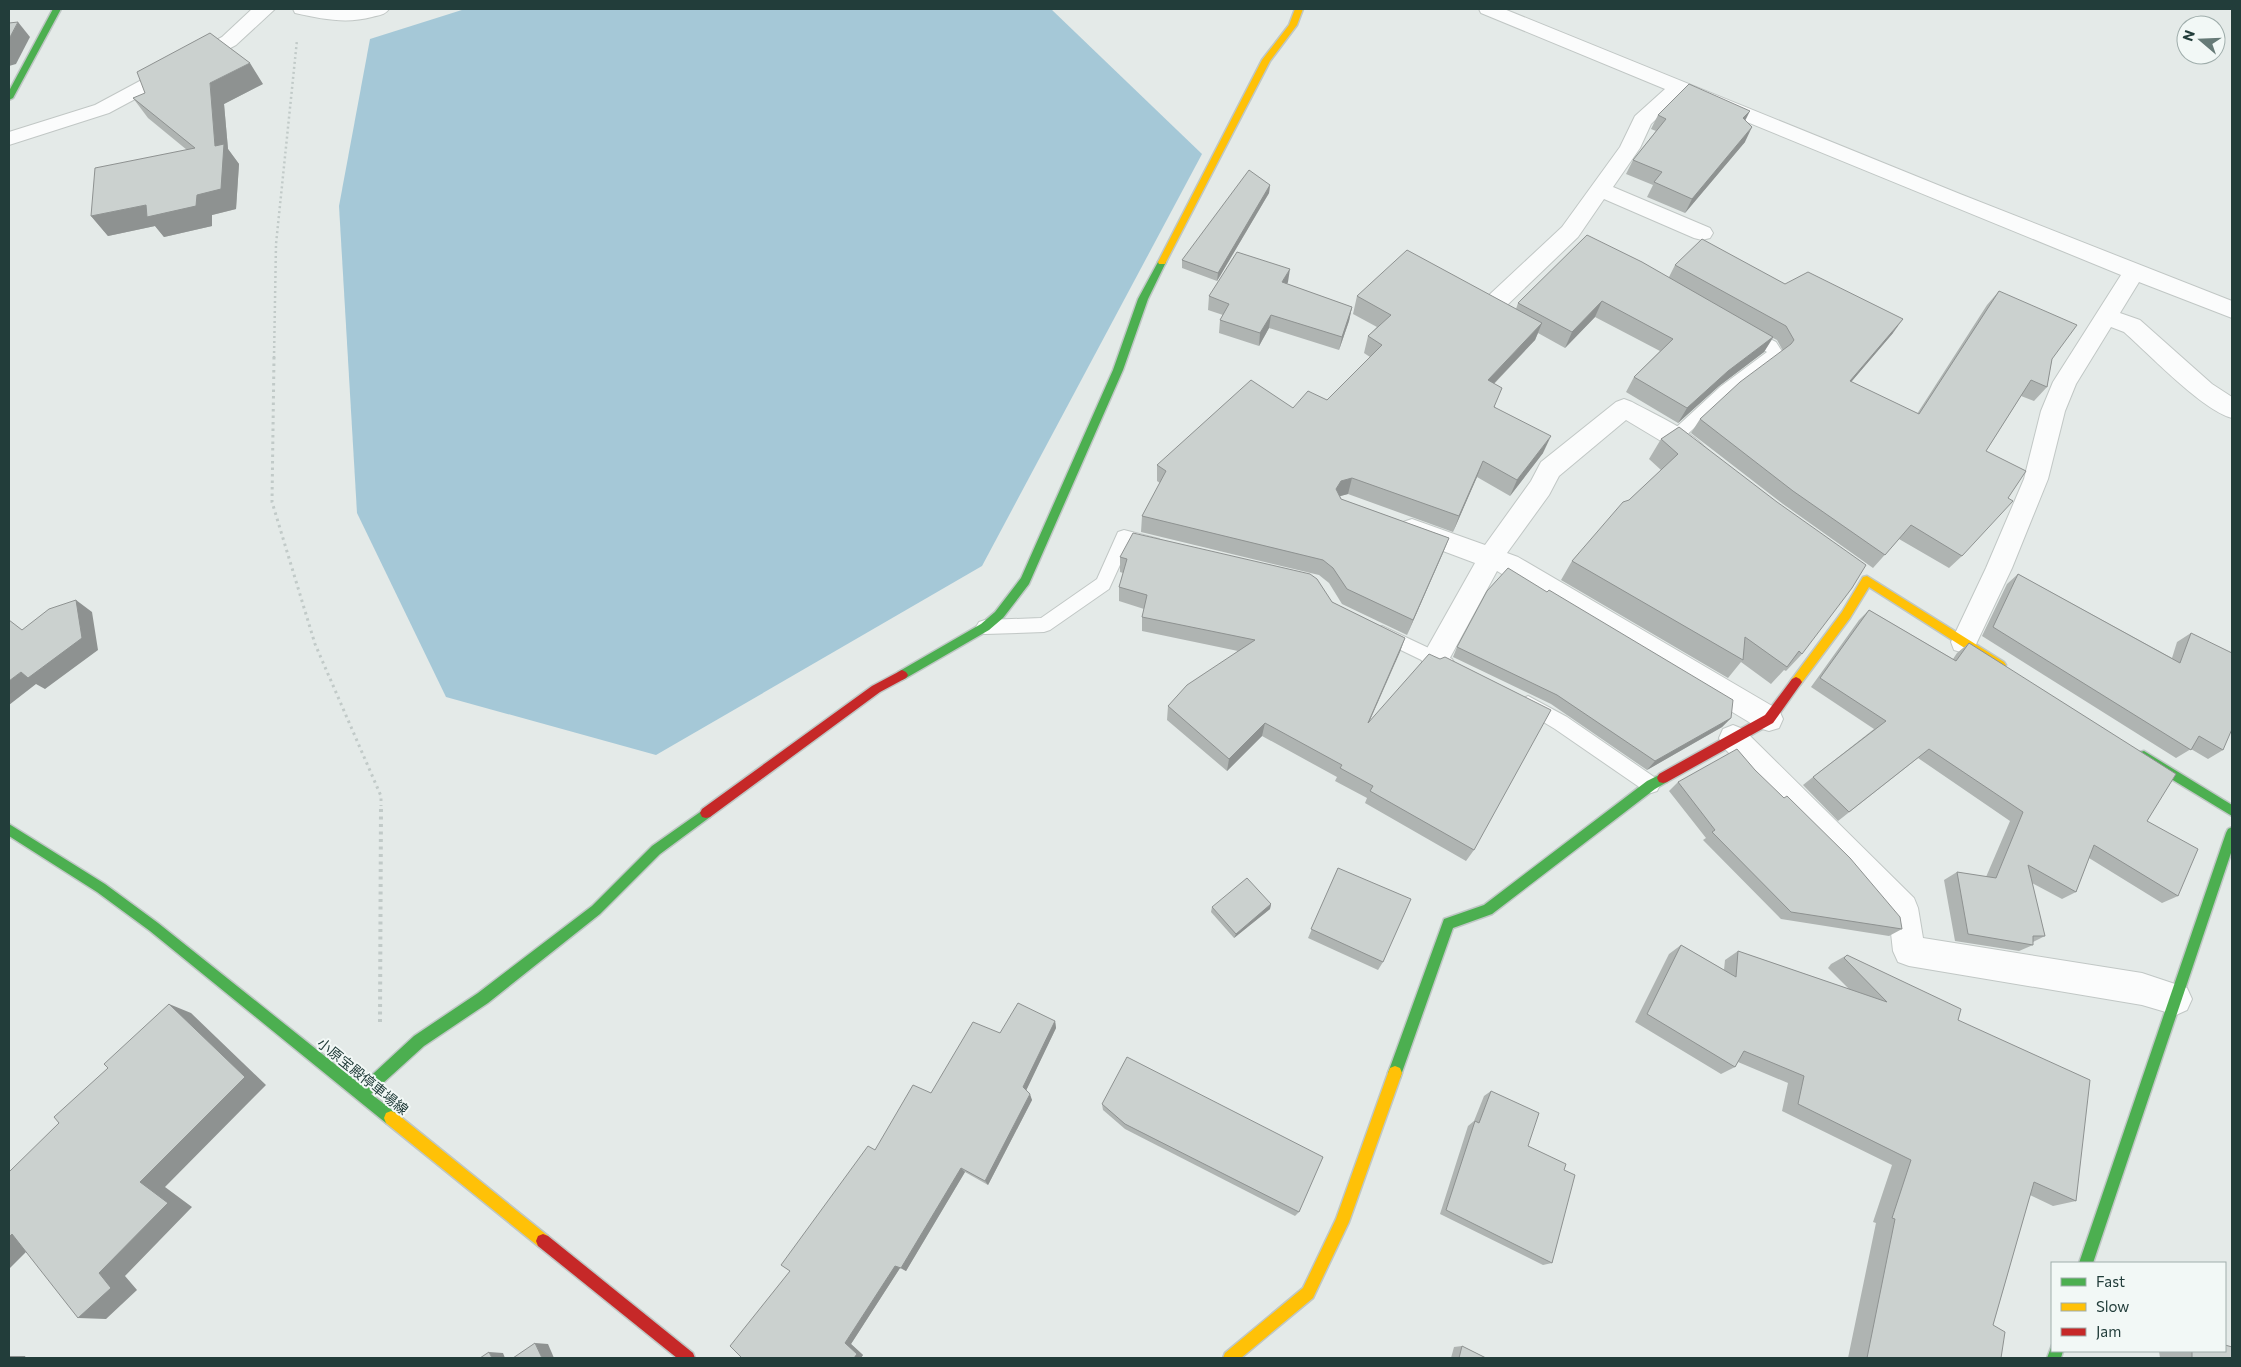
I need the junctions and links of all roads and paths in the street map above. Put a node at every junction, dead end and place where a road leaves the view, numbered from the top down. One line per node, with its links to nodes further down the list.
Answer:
1 (57, 9): 9 (street)
2 (266, 9): 10 (street)
3 (302, 9): 4 (street)
4 (380, 9)
5 (1299, 9): 25 (street)
6 (1488, 9): 8 (street)
7 (297, 38): 39 (path)
8 (1678, 87): 11 (street); 13 (street)
9 (9, 98)
10 (9, 140)
11 (1600, 189): 12 (street); 14 (street)
12 (1702, 232)
13 (2134, 272): 15 (street); 16 (street)
14 (1496, 303)
15 (2232, 310)
16 (2106, 316): 18 (street); 26 (street)
17 (1736, 326): 19 (lane)
18 (2232, 409)
19 (1675, 437): 20 (street); 23 (street)
20 (1720, 472)
21 (1392, 522): 23 (street)
22 (1173, 548): 25 (lane)
23 (1492, 557): 27 (street); 31 (street)
24 (1368, 626): 27 (lane)
25 (985, 627): 40 (street)
26 (1964, 642): 29 (street); 31 (street)
27 (1435, 659): 28 (lane)
28 (1460, 671)
29 (2013, 673)
30 (1510, 696): 34 (lane)
31 (1769, 720): 32 (street)
32 (1733, 738): 34 (street); 38 (street)
33 (2131, 747): 35 (street)
34 (1651, 785): 43 (street)
35 (2232, 811)
36 (9, 830): 40 (street, 小原宝殿停車場線)
37 (2232, 833): 38 (street)
38 (2176, 999): 41 (street)
39 (380, 1022)
40 (360, 1094): 42 (street, 小原宝殿停車場線)
41 (2086, 1262)
42 (688, 1358)
43 (1230, 1358)

